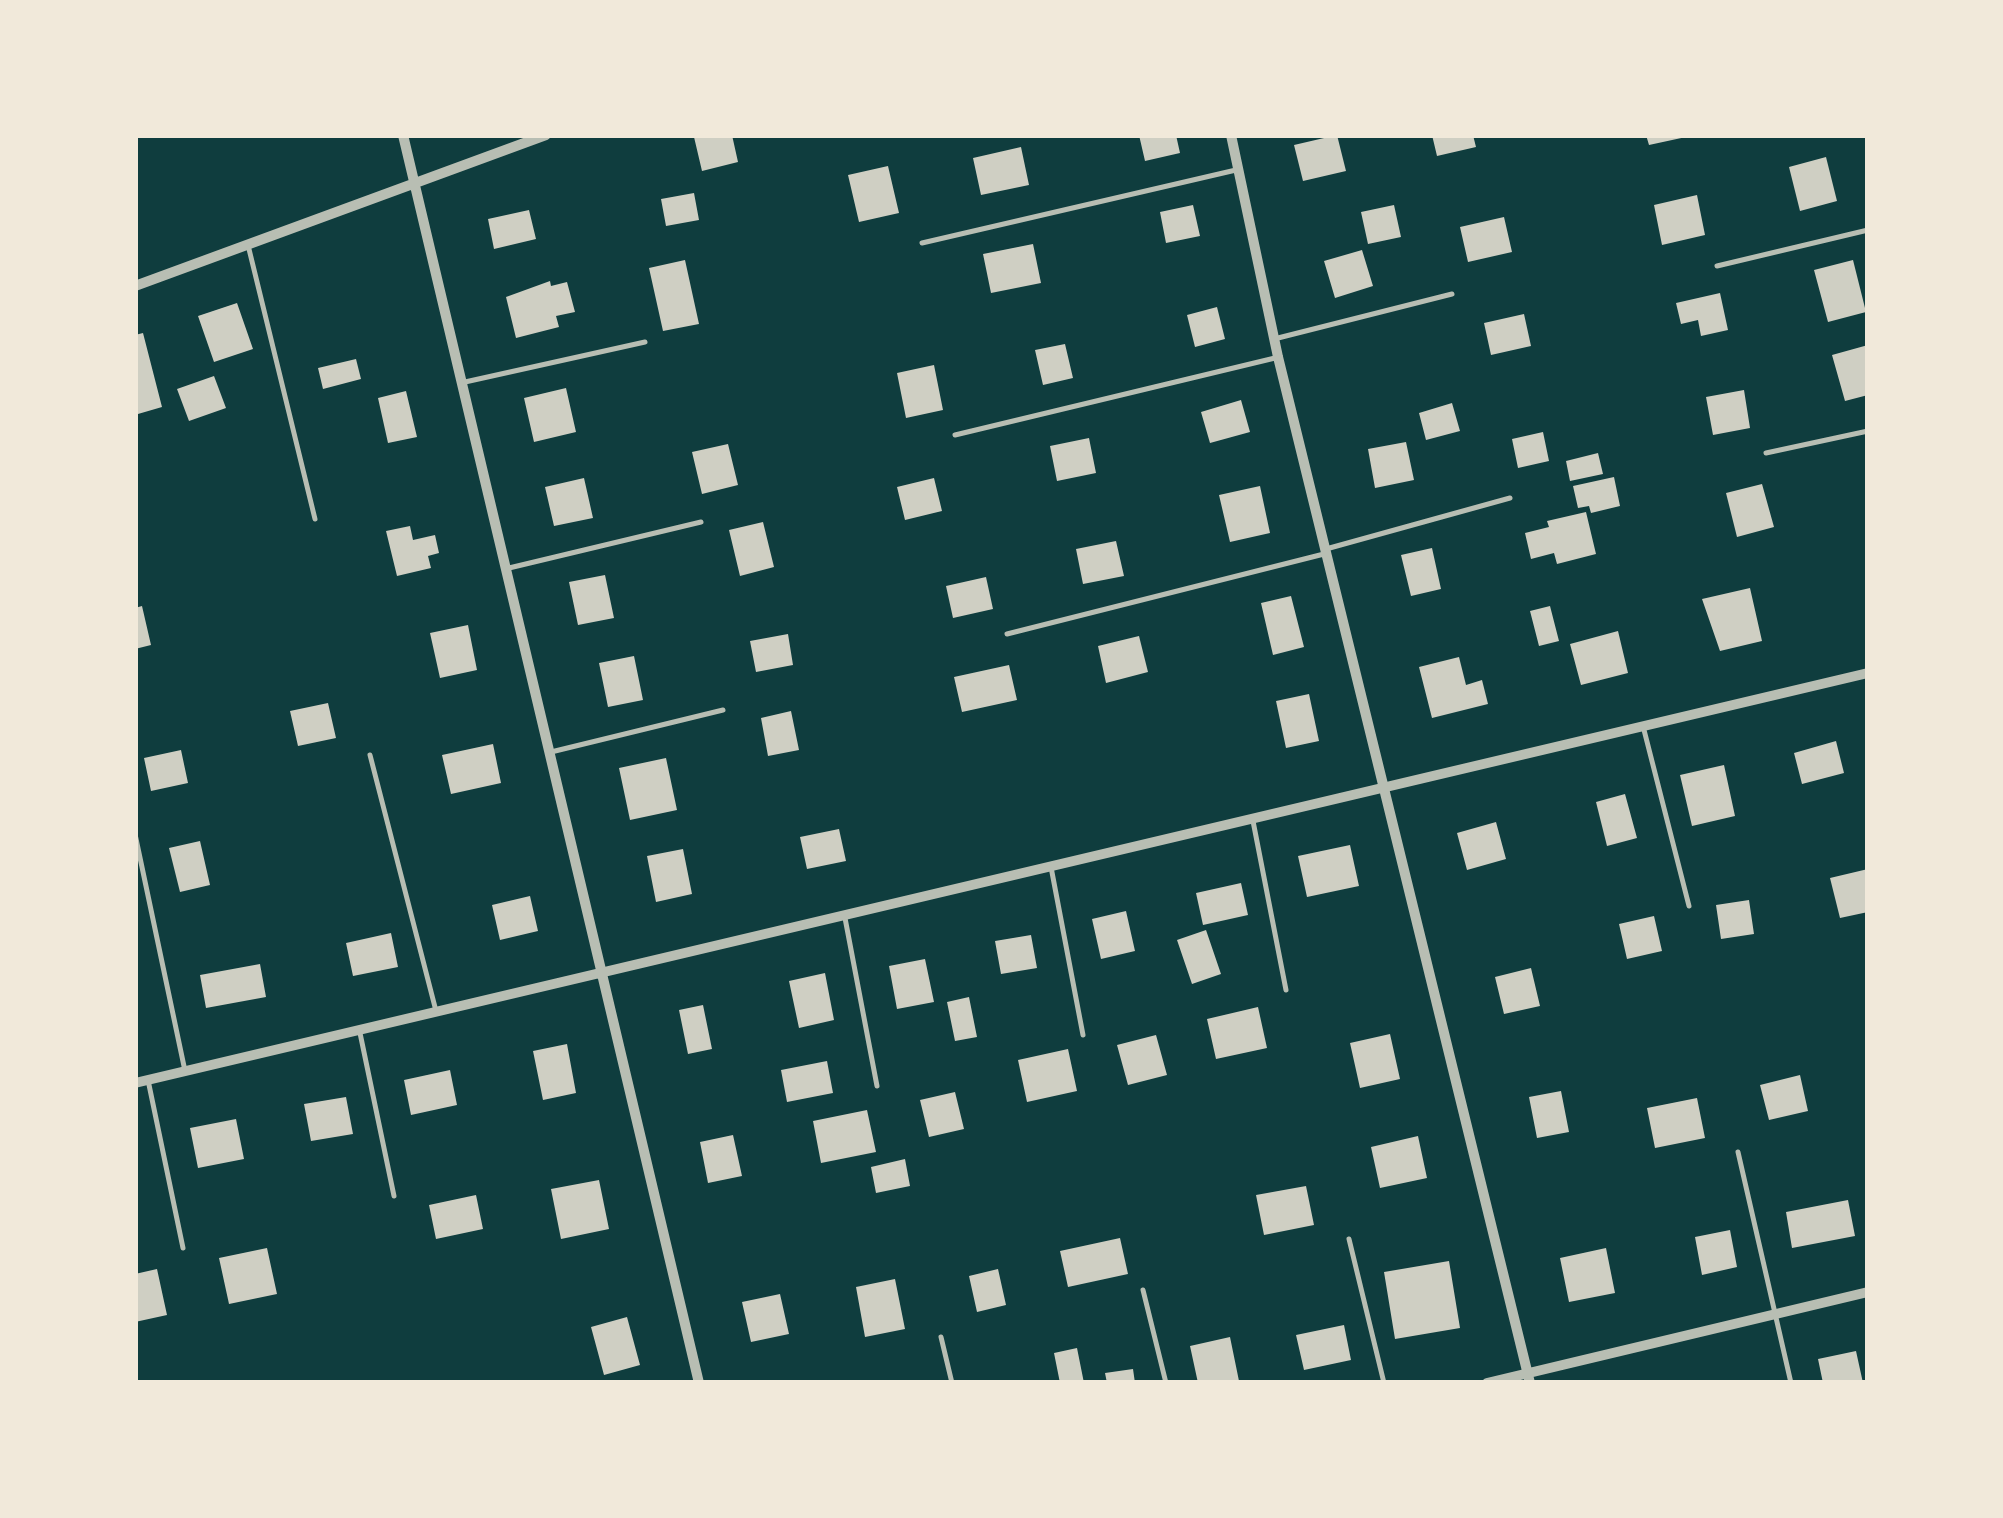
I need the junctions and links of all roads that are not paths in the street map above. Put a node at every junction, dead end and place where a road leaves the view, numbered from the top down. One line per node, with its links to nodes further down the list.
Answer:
1 (403, 135): 5 (street)
2 (546, 135): 5 (street)
3 (1233, 135): 4 (street)
4 (1239, 169): 7 (lane); 12 (street)
5 (415, 184): 8 (street); 15 (street)
6 (1868, 230): 9 (lane)
7 (922, 243)
8 (248, 245): 10 (street); 20 (lane)
9 (1717, 266)
10 (135, 286)
11 (1452, 294): 12 (lane)
12 (1274, 340): 14 (street)
13 (645, 342): 15 (lane)
14 (1278, 357): 17 (lane); 22 (street)
15 (464, 382): 23 (street)
16 (1868, 431): 18 (lane)
17 (955, 435)
18 (1766, 453)
19 (1510, 498): 22 (lane)
20 (315, 519)
21 (701, 522): 23 (lane)
22 (1326, 551): 24 (lane); 30 (street)
23 (509, 568): 28 (street)
24 (1007, 634)
25 (1868, 673): 27 (street)
26 (723, 710): 28 (lane)
27 (1644, 726): 30 (street); 34 (lane)
28 (551, 752): 36 (street)
29 (370, 756): 38 (lane)
30 (1384, 787): 31 (street); 53 (street)
31 (1252, 819): 33 (street); 37 (lane)
32 (135, 834): 41 (lane)
33 (1050, 867): 35 (street); 40 (lane)
34 (1689, 906)
35 (845, 918): 36 (street); 44 (lane)
36 (601, 975): 38 (street); 54 (street)
37 (1286, 990)
38 (436, 1010): 39 (street)
39 (359, 1028): 41 (street); 46 (lane)
40 (1082, 1034)
41 (185, 1070): 42 (street)
42 (148, 1080): 43 (street); 48 (lane)
43 (135, 1083)
44 (877, 1086)
45 (1738, 1152): 51 (lane)
46 (394, 1196)
47 (1349, 1240): 57 (lane)
48 (182, 1248)
49 (1143, 1290): 56 (lane)
50 (1868, 1292): 51 (street)
51 (1776, 1313): 53 (street); 59 (lane)
52 (941, 1337): 55 (lane)
53 (1529, 1378): 58 (street)
54 (699, 1383)
55 (952, 1383)
56 (1166, 1383)
57 (1384, 1383)
58 (1487, 1383)
59 (1792, 1383)

